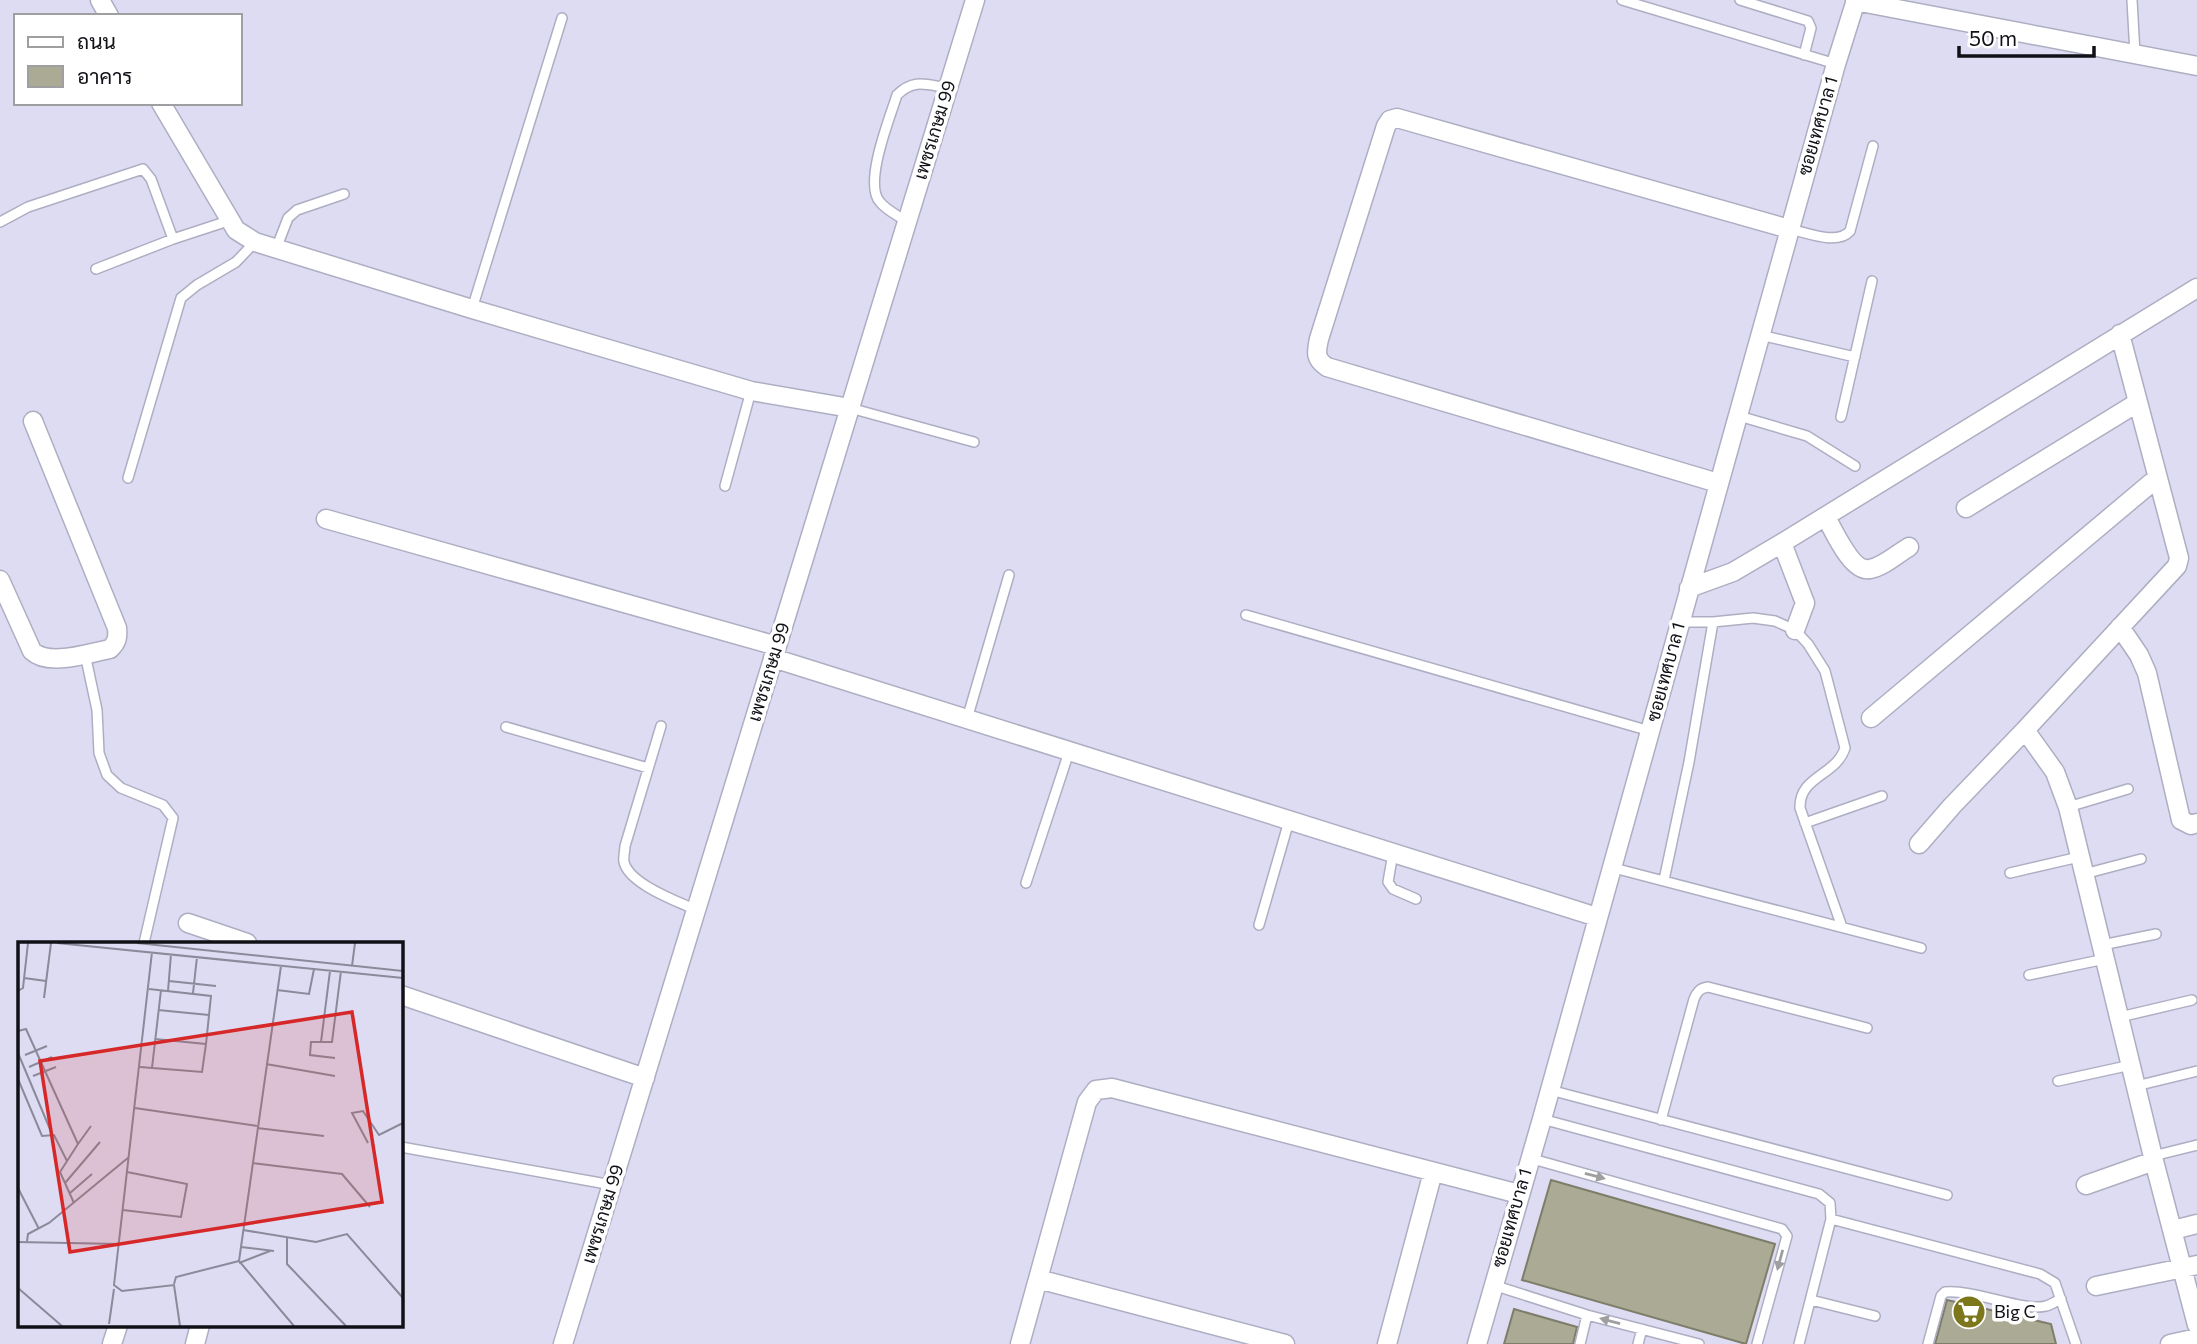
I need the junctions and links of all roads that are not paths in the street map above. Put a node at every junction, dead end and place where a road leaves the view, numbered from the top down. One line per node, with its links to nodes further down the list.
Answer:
1 (975, 0): 11 (street, เพชรเกษม 99)
2 (1622, 0): 8 (lane)
3 (1740, 0): 8 (lane)
4 (2132, 0): 7 (lane)
5 (1856, 1): 7 (street); 9 (street, ซอยเทศบาล 1)
6 (562, 18): 25 (lane)
7 (2135, 54): 10 (street)
8 (1804, 55): 9 (lane)
9 (1836, 64): 18 (street, ซอยเทศบาล 1)
10 (2197, 66)
11 (948, 88): 17 (street, เพชรเกษม 99); 17 (lane)
12 (162, 105): 15 (street)
13 (1873, 146): 18 (lane)
14 (344, 194): 21 (lane)
15 (231, 220): 19 (lane); 20 (street)
16 (0, 222): 19 (lane)
17 (907, 222): 31 (street, เพชรเกษม 99)
18 (1789, 229): 27 (street, ซอยเทศบาล 1); 39 (street)
19 (173, 239): 22 (lane)
20 (255, 242): 21 (street); 37 (lane)
21 (275, 250): 25 (street)
22 (96, 269)
23 (1872, 281): 28 (lane)
24 (2197, 288): 26 (street)
25 (472, 309): 29 (street)
26 (2120, 334): 30 (street); 42 (street)
27 (1760, 335): 28 (lane); 32 (street, ซอยเทศบาล 1)
28 (1855, 357): 33 (lane)
29 (751, 391): 31 (street); 40 (lane)
30 (2137, 402): 38 (street); 41 (street)
31 (850, 408): 35 (lane); 54 (street, เพชรเกษม 99)
32 (1739, 416): 36 (lane); 39 (street, ซอยเทศบาล 1)
33 (1841, 417)
34 (33, 421): 55 (street)
35 (974, 442)
36 (1855, 466)
37 (128, 478)
38 (2157, 478): 52 (street); 56 (street)
39 (1718, 483): 48 (street, ซอยเทศบาล 1)
40 (725, 486)
41 (1966, 508)
42 (1826, 517): 44 (street); 45 (street)
43 (326, 519): 54 (street)
44 (1782, 544): 48 (street); 53 (street)
45 (1909, 547)
46 (1009, 575): 57 (lane)
47 (0, 580): 55 (street)
48 (1689, 588): 50 (street, ซอยเทศบาล 1)
49 (1246, 615): 61 (lane)
50 (1679, 622): 51 (lane); 61 (street, ซอยเทศบาล 1)
51 (1713, 622): 53 (lane); 76 (lane)
52 (2120, 628): 60 (street); 69 (street)
53 (1795, 630): 68 (lane)
54 (775, 652): 57 (street); 79 (street, เพชรเกษม 99)
55 (85, 653): 85 (lane)
56 (1871, 718)
57 (967, 719): 62 (street)
58 (661, 726): 63 (lane)
59 (506, 727): 63 (lane)
60 (2025, 730): 66 (street); 70 (street)
61 (1650, 731): 74 (street, ซอยเทศบาล 1)
62 (1069, 752): 67 (street); 77 (lane)
63 (648, 768): 79 (lane)
64 (2128, 789): 66 (lane)
65 (1882, 796): 68 (lane)
66 (2068, 807): 73 (street)
67 (1289, 821): 71 (street); 82 (lane)
68 (1805, 823): 83 (lane)
69 (2195, 829)
70 (1919, 844)
71 (1393, 853): 78 (lane); 80 (street)
72 (2141, 859): 73 (lane)
73 (2082, 865): 75 (lane); 88 (street)
74 (1611, 867): 76 (lane); 80 (street, ซอยเทศบาล 1)
75 (2010, 873)
76 (1664, 880): 83 (lane)
77 (1026, 883)
78 (1416, 900)
79 (696, 910): 96 (street, เพชรเกษม 99)
80 (1597, 917): 99 (street, ซอยเทศบาล 1)
81 (188, 923): 86 (street)
82 (1259, 925)
83 (1842, 927): 87 (lane)
84 (2156, 934): 88 (lane)
85 (144, 942)
86 (244, 942)
87 (1921, 948)
88 (2104, 952): 89 (lane); 92 (street)
89 (2029, 975)
90 (402, 995): 96 (street)
91 (2192, 1000): 92 (lane)
92 (2120, 1017): 94 (street)
93 (1867, 1028): 101 (lane)
94 (2131, 1065): 97 (lane); 98 (street)
95 (2197, 1071): 98 (lane)
96 (645, 1078): 107 (street, เพชรเกษม 99)
97 (2058, 1081)
98 (2136, 1086): 105 (street)
99 (1550, 1090): 100 (street, ซอยเทศบาล 1); 101 (lane)
100 (1542, 1119): 104 (street, ซอยเทศบาล 1); 111 (lane)
101 (1661, 1120): 110 (lane)
102 (2197, 1146): 105 (lane)
103 (402, 1147): 107 (lane)
104 (1530, 1158): 109 (street, ซอยเทศบาล 1); 137 (lane, one-way to 137)
105 (2154, 1159): 108 (street); 113 (street)
106 (1433, 1172): 109 (street); 115 (street); 132 (street)
107 (612, 1185): 129 (street, เพชรเกษม 99)
108 (2086, 1185)
109 (1519, 1194): 116 (street, ซอยเทศบาล 1)
110 (1947, 1195)
111 (1831, 1219): 118 (lane); 119 (lane)
112 (2197, 1224): 113 (street)
113 (2173, 1230): 114 (street)
114 (2190, 1266): 117 (street); 122 (street)
115 (1038, 1279): 130 (street); 131 (street)
116 (1493, 1286): 120 (lane); 133 (street, ซอยเทศบาล 1)
117 (2096, 1286)
118 (2061, 1299): 139 (lane); 140 (lane)
119 (1811, 1300): 121 (lane); 138 (lane)
120 (1587, 1314): 125 (lane, one-way to 120); 134 (lane)
121 (1875, 1316)
122 (2197, 1325)
123 (118, 1326): 127 (street)
124 (200, 1326): 128 (street)
125 (1642, 1329): 135 (lane); 136 (lane)
126 (2197, 1338): 141 (street)
127 (112, 1344)
128 (195, 1344)
129 (563, 1344)
130 (1020, 1344)
131 (1284, 1344)
132 (1387, 1344)
133 (1477, 1344)
134 (1580, 1344)
135 (1639, 1344)
136 (1699, 1344)
137 (1757, 1344)
138 (1799, 1344)
139 (1928, 1344)
140 (2076, 1344)
141 (2170, 1344)

